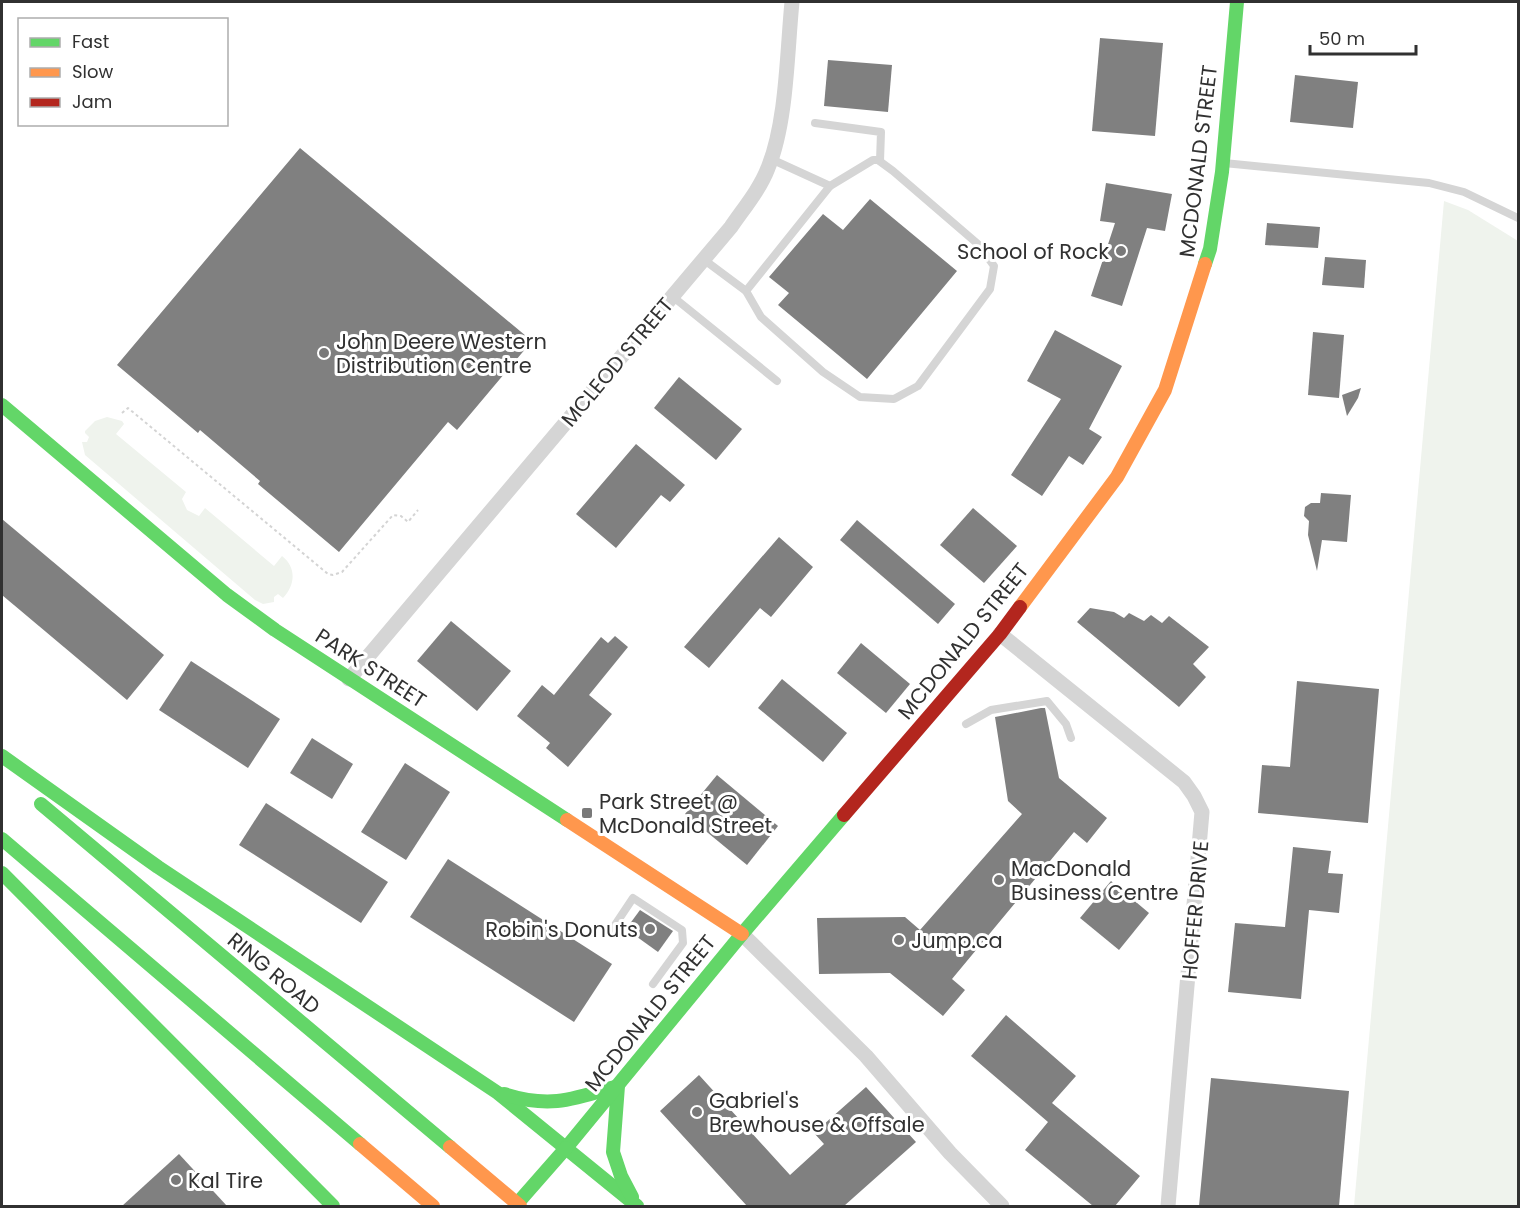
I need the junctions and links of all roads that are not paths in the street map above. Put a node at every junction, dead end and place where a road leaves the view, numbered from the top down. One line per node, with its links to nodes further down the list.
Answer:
1 (792, 2): 4 (street, MCLEOD STREET)
2 (1237, 2): 6 (main road, MCDONALD STREET)
3 (815, 123): 5 (lane)
4 (771, 159): 7 (lane); 9 (street, MCLEOD STREET)
5 (880, 161): 7 (lane); 10 (lane)
6 (1222, 163): 8 (lane); 14 (main road, MCDONALD STREET)
7 (830, 186): 10 (lane)
8 (1518, 218)
9 (704, 259): 10 (lane); 11 (street, MCLEOD STREET)
10 (746, 291)
11 (672, 296): 12 (lane); 15 (street, MCLEOD STREET)
12 (777, 381)
13 (2, 405): 15 (main road, PARK STREET)
14 (1000, 634): 23 (main road, MCDONALD STREET); 34 (street, HOFFER DRIVE)
15 (349, 679): 23 (main road, PARK STREET)
16 (966, 724): 17 (lane)
17 (1071, 738)
18 (2, 756): 26 (main road)
19 (2, 770): 31 (main road, RING ROAD)
20 (2, 839): 29 (main road)
21 (2, 873): 28 (main road)
22 (609, 934): 24 (lane)
23 (742, 934): 25 (main road, MCDONALD STREET); 33 (street)
24 (653, 984)
25 (618, 1086): 26 (main road); 27 (main road, MCDONALD STREET); 32 (main road)
26 (498, 1093): 27 (main road)
27 (566, 1148): 30 (main road, MCDONALD STREET); 32 (main road)
28 (333, 1206)
29 (433, 1206)
30 (515, 1206)
31 (520, 1206)
32 (637, 1206)
33 (1002, 1206)
34 (1168, 1206)

